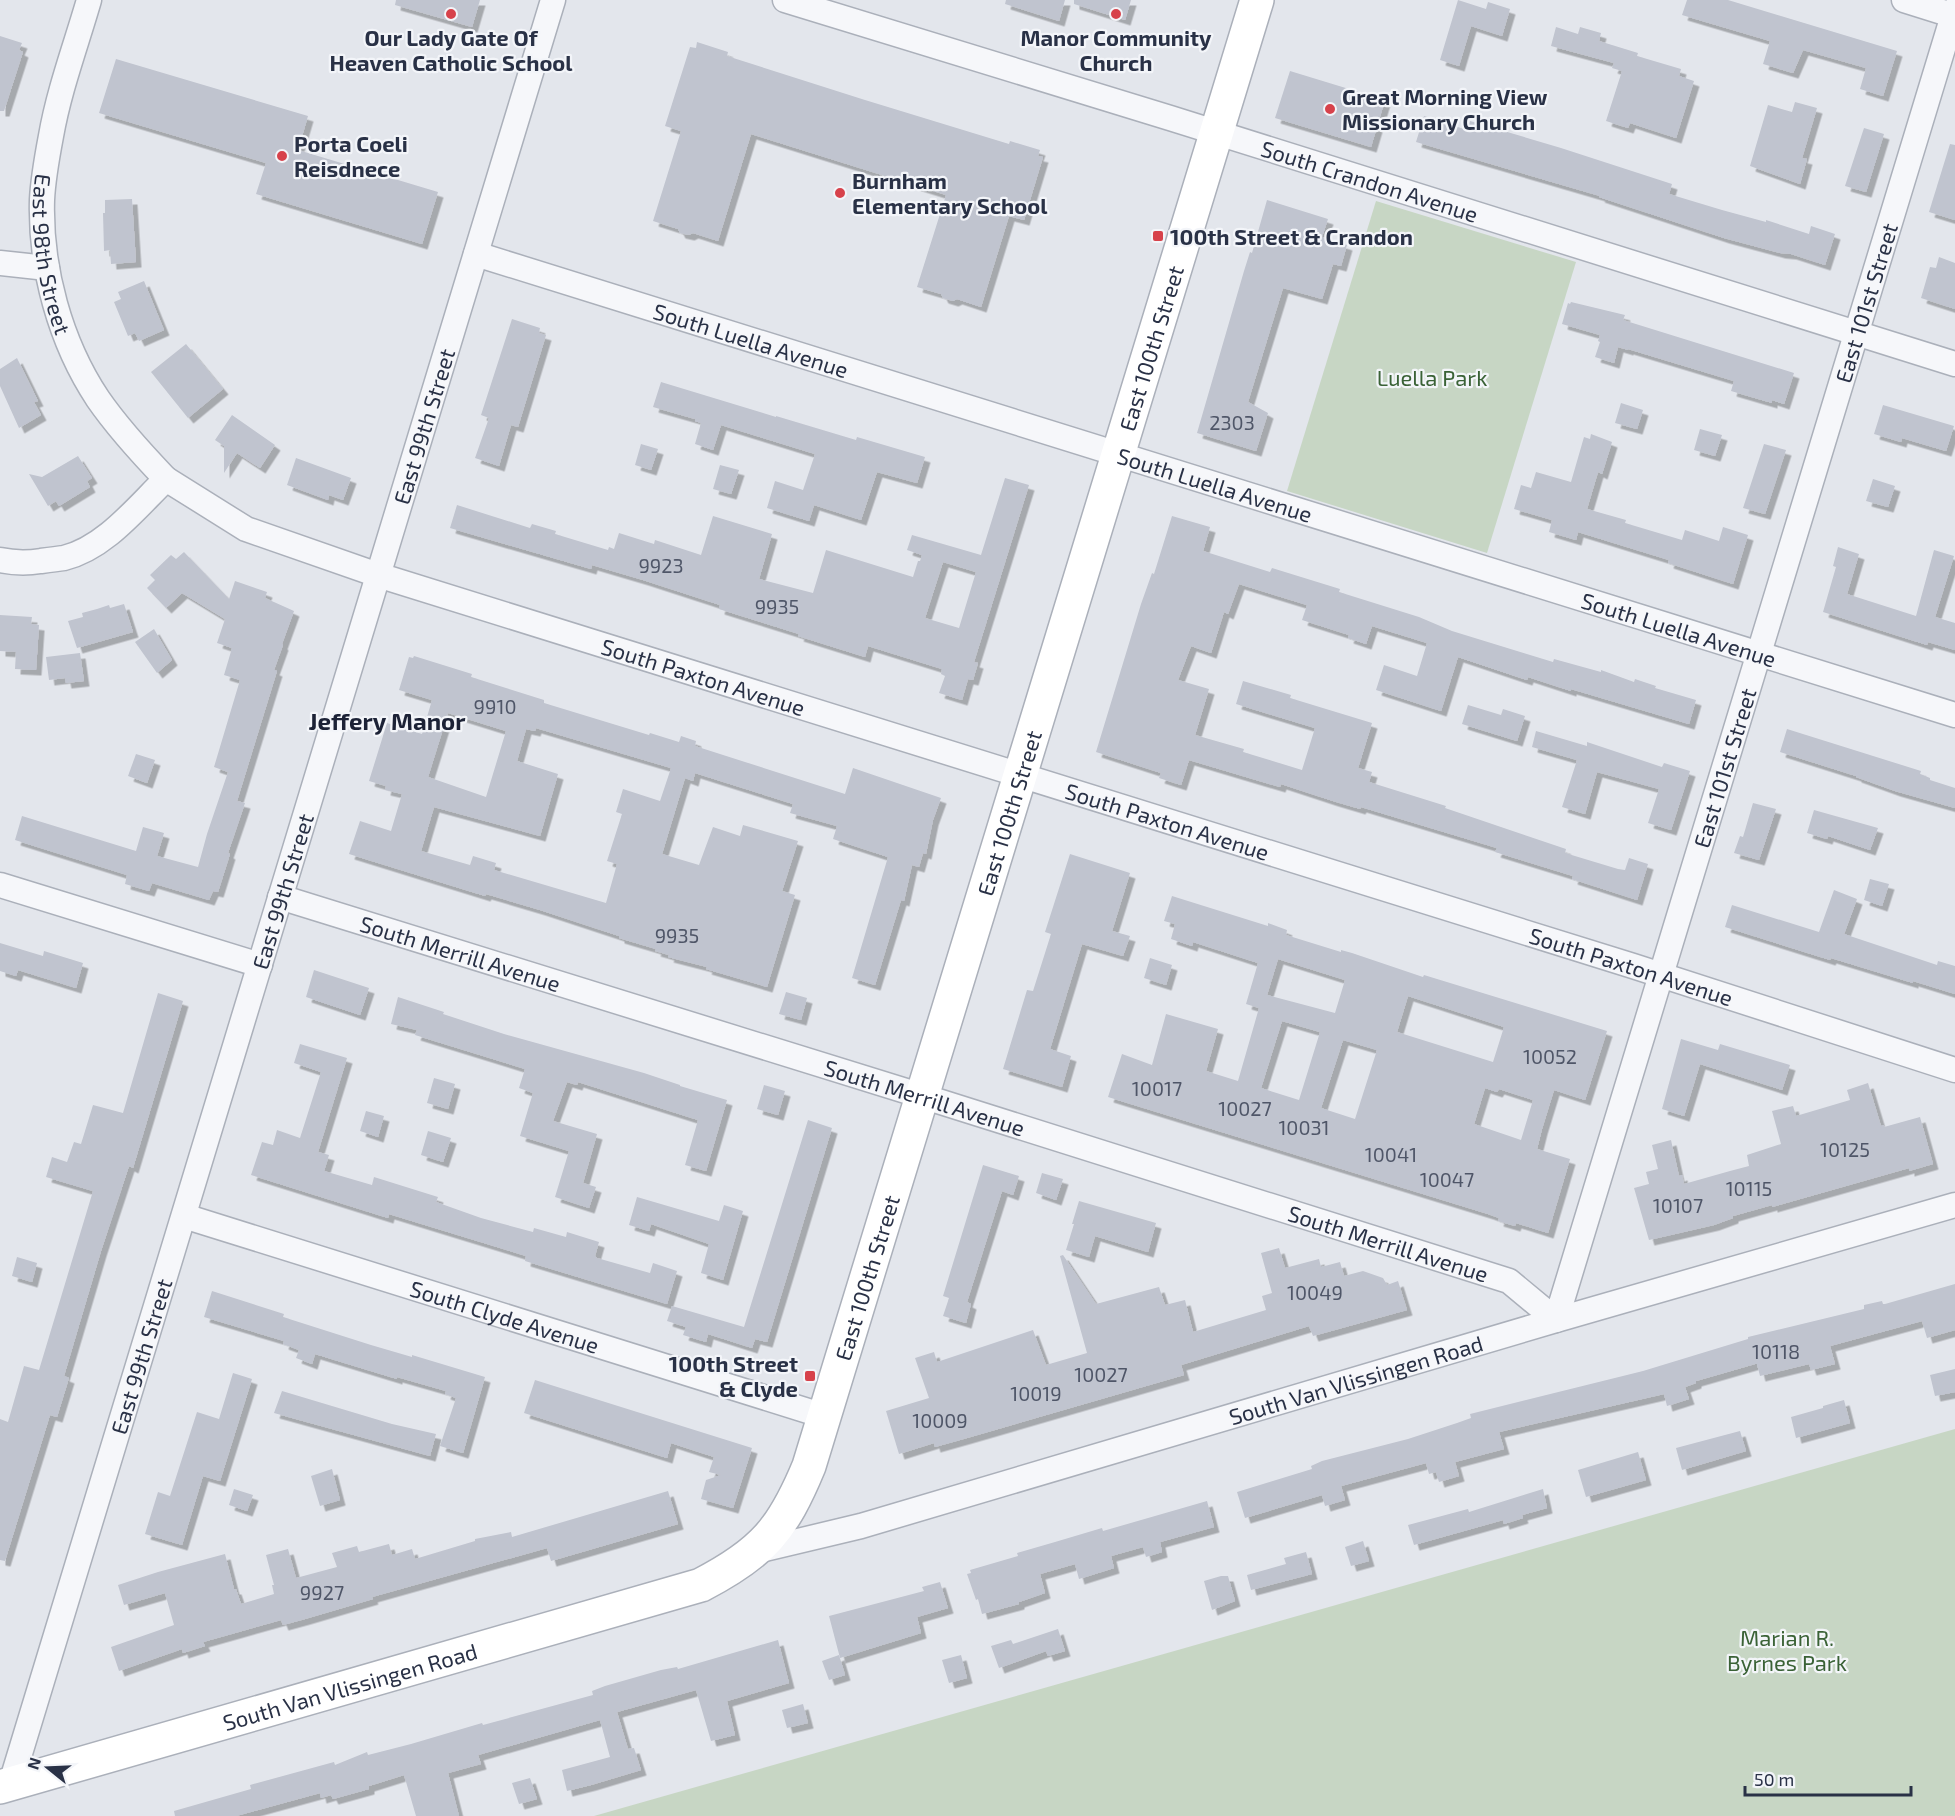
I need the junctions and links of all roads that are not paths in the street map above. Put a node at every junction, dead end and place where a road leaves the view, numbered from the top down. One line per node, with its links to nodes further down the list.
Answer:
1 (89, 0): 10 (street, East 98th Street)
2 (553, 0): 8 (street, East 99th Street)
3 (785, 0): 7 (street, South Crandon Avenue)
4 (1257, 0): 7 (main road, East 100th Street)
5 (1904, 0): 6 (street)
6 (1954, 14): 11 (street, East 101st Street)
7 (1216, 132): 11 (street, South Crandon Avenue); 13 (main road, East 100th Street)
8 (476, 254): 13 (street, South Luella Avenue); 16 (street, East 99th Street)
9 (0, 263): 10 (street)
10 (47, 268): 14 (street, East 98th Street)
11 (1857, 334): 12 (street, South Crandon Avenue); 17 (street, East 101st Street)
12 (1955, 364)
13 (1118, 455): 17 (street, South Luella Avenue); 19 (main road, East 100th Street)
14 (166, 479): 15 (street); 16 (street, East 98th Street)
15 (0, 560)
16 (378, 575): 19 (street, South Paxton Avenue); 21 (street, East 99th Street)
17 (1759, 654): 18 (street, South Luella Avenue); 23 (street, East 101st Street)
18 (1955, 715)
19 (1020, 775): 23 (street, South Paxton Avenue); 25 (main road, East 100th Street)
20 (0, 885): 22 (street)
21 (280, 897): 22 (street, East 99th Street); 25 (street, South Merrill Avenue)
22 (260, 964): 27 (street, East 99th Street)
23 (1661, 975): 24 (street, South Paxton Avenue); 28 (street, East 101st Street)
24 (1955, 1070)
25 (922, 1096): 28 (street, South Merrill Avenue); 29 (main road, East 100th Street)
26 (1955, 1205): 28 (street, South Van Vlissingen Road)
27 (184, 1216): 29 (street, South Clyde Avenue); 32 (street, East 99th Street)
28 (1556, 1320): 30 (street, South Van Vlissingen Road)
29 (824, 1416): 30 (main road, East 100th Street)
30 (756, 1551): 31 (main road, East 100th Street)
31 (701, 1585): 32 (main road, South Van Vlissingen Road)
32 (5, 1785)

